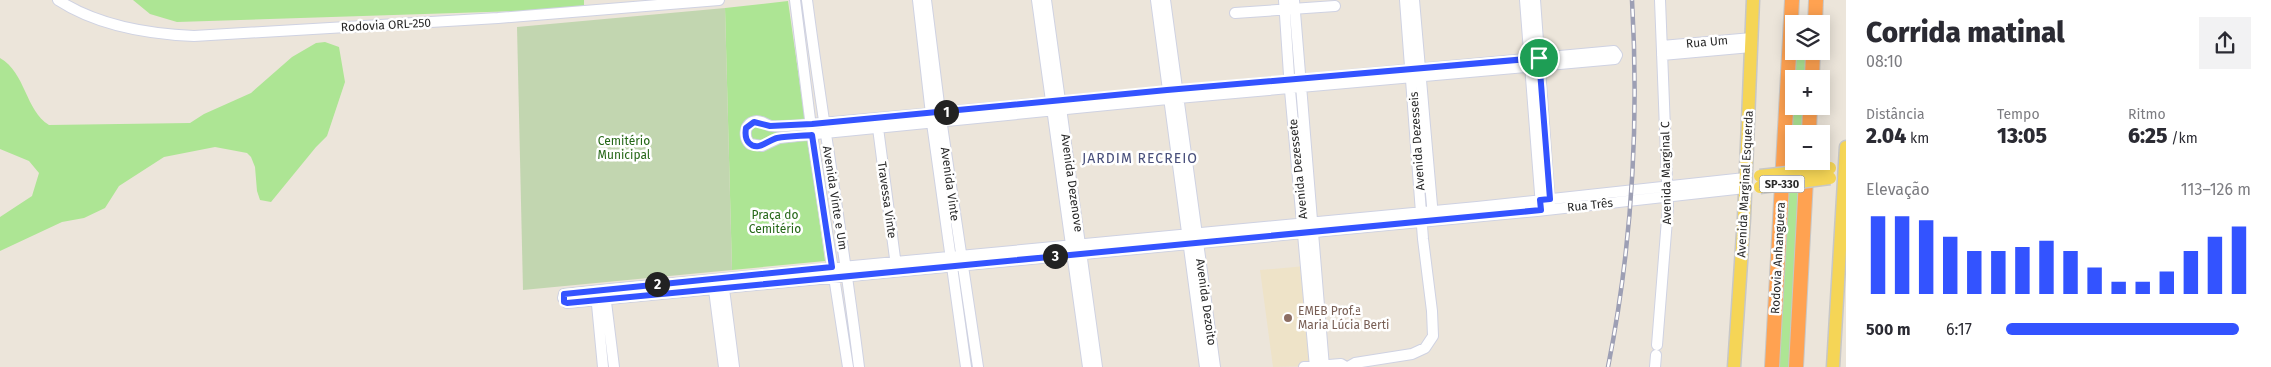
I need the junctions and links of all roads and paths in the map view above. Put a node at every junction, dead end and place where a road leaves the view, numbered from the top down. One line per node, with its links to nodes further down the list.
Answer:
1 (58, 0): 2 (street, Rodovia ORL-250)
2 (719, 0)
3 (795, 0): 33 (street, Avenida Vinte e Um)
4 (807, 0): 31 (street, Avenida Vinte e Um)
5 (918, 0): 30 (street, Avenida Vinte)
6 (926, 0): 30 (street, Avenida Vinte)
7 (1037, 0): 29 (street, Avenida Dezenove)
8 (1046, 0): 29 (street, Avenida Dezenove)
9 (1156, 0): 28 (street, Avenida Dezoito)
10 (1165, 0): 28 (street, Avenida Dezoito)
11 (1405, 0): 26 (street, Avenida Dezesseis)
12 (1414, 0): 26 (street, Avenida Dezesseis)
13 (1525, 0): 25 (street)
14 (1535, 0): 25 (street)
15 (1660, 0): 24 (street, Avenida Marginal C)
16 (1754, 0): 23 (main road, Avenida Marginal Esquerda)
17 (1792, 0): 69 (highway, Rodovia Anhanguera / SP-330)
18 (1816, 0): 22 (highway)
19 (1289, 5): 20 (street); 21 (street); 27 (street, Avenida Dezessete)
20 (1335, 6)
21 (1235, 13)
22 (1815, 15)
23 (1752, 42): 24 (street, Rua Um); 37 (main road, Avenida Marginal Esquerda)
24 (1662, 51): 38 (street, Avenida Marginal C)
25 (1535, 63): 25 (street); 26 (street); 39 (street)
26 (1416, 74): 27 (street); 40 (street, Avenida Dezesseis)
27 (1295, 85): 28 (street); 41 (street, Avenida Dezessete)
28 (1173, 94): 29 (street); 42 (street, Avenida Dezoito)
29 (1057, 106): 30 (street); 43 (street, Avenida Dezenove)
30 (936, 118): 31 (street); 32 (street); 44 (street, Avenida Vinte)
31 (824, 128): 32 (street); 33 (street); 46 (street, Avenida Vinte e Um)
32 (878, 128): 45 (street, Travessa Vinte)
33 (812, 129): 33 (street); 47 (street, Avenida Vinte e Um)
34 (1846, 147): 36 (main road)
35 (1807, 170): 70 (highway, Rodovia Anhanguera / SP-330)
36 (1845, 171): 37 (main road, Rua Três, bridge); 51 (main road)
37 (1745, 183): 38 (street, Rua Três); 68 (main road, Avenida Marginal Esquerda)
38 (1668, 192): 39 (street, Rua Três); 67 (street, Avenida Marginal C)
39 (1545, 205): 40 (street, Rua Três)
40 (1428, 216): 41 (street, Rua Três); 66 (street, Avenida Dezesseis)
41 (1308, 228): 42 (street, Rua Três); 53 (street, Avenida Dezessete)
42 (1192, 238): 43 (street, Rua Três); 49 (street, Avenida Dezoito)
43 (1077, 249): 44 (street, Rua Três); 52 (street, Avenida Dezenove)
44 (956, 260): 45 (street, Rua Três); 60 (street, Avenida Vinte); 61 (street, Avenida Vinte)
45 (896, 266): 46 (street, Rua Três)
46 (847, 271): 47 (street, Rua Três); 59 (street, Avenida Vinte e Um)
47 (833, 272): 48 (street, Rua Três); 58 (street, Avenida Vinte e Um)
48 (718, 283): 50 (street, Rua Três); 56 (street); 57 (street)
49 (1199, 288): 64 (street, Avenida Dezoito); 65 (street, Avenida Dezoito)
50 (600, 295): 54 (street); 55 (street)
51 (1841, 317): 71 (main road)
52 (1089, 342): 62 (street, Avenida Dezenove); 63 (street, Avenida Dezenove)
53 (1316, 366): 66 (street)
54 (603, 367)
55 (614, 367)
56 (724, 367)
57 (734, 367)
58 (848, 367)
59 (859, 367)
60 (966, 367)
61 (978, 367)
62 (1088, 367)
63 (1097, 367)
64 (1205, 367)
65 (1215, 367)
66 (1347, 367)
67 (1655, 367)
68 (1734, 367)
69 (1772, 367)
70 (1796, 367)
71 (1833, 367)

